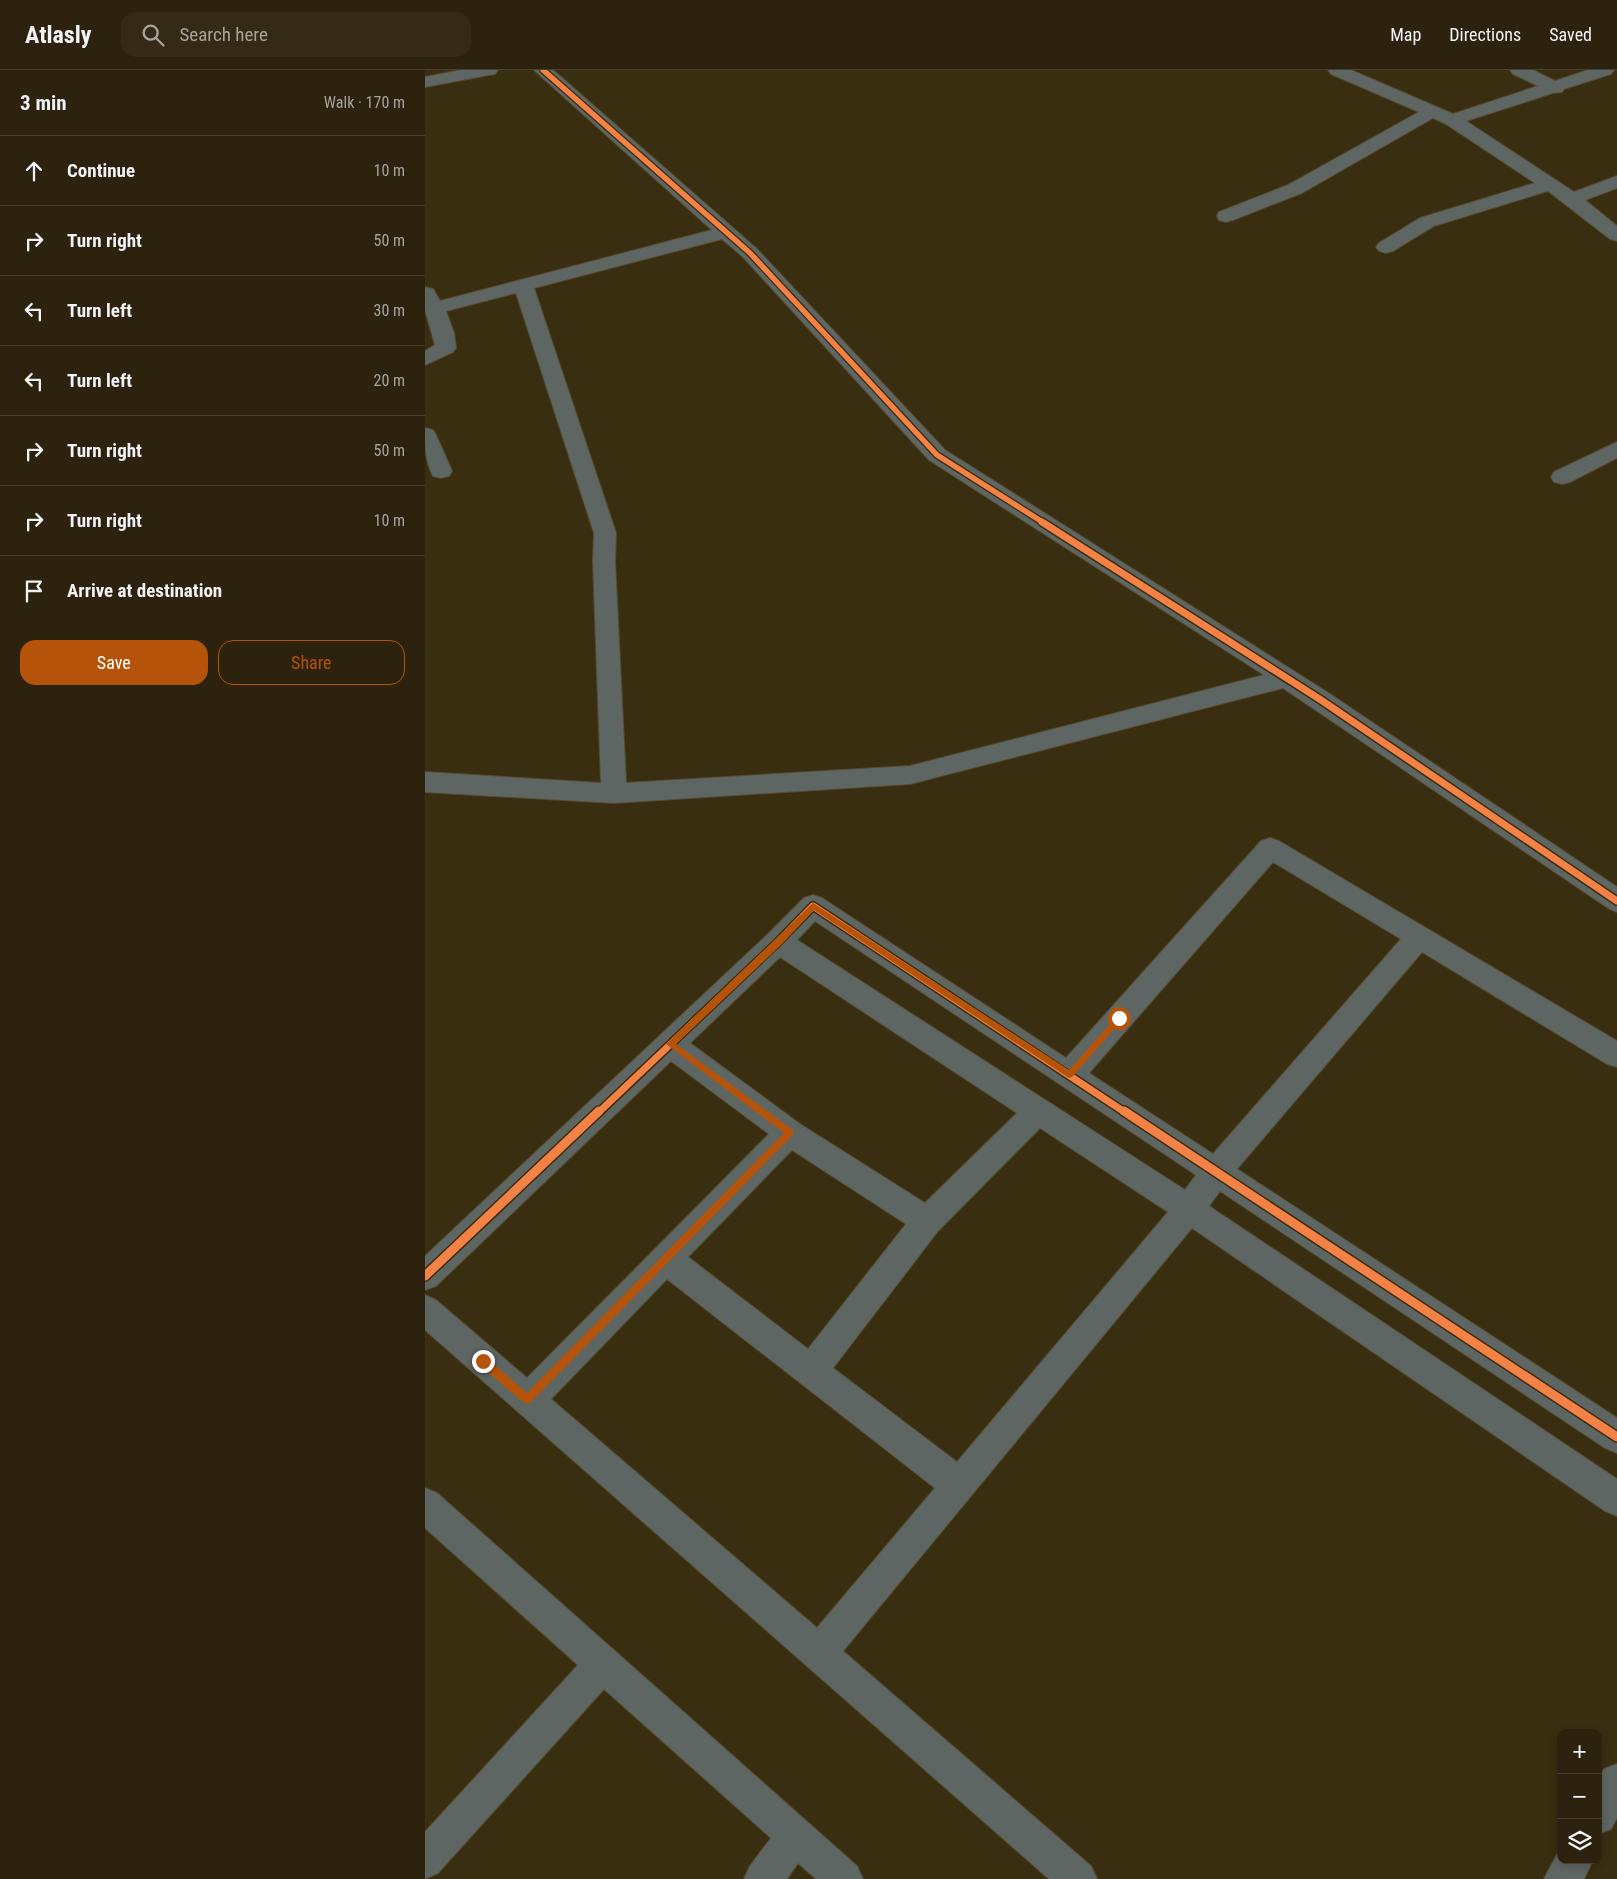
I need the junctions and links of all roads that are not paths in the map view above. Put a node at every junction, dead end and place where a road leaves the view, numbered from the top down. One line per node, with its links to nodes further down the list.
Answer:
1 (489, 70): 6 (street)
2 (543, 70): 14 (street)
3 (1337, 70): 8 (street)
4 (1519, 70): 7 (street)
5 (1605, 70): 7 (street)
6 (425, 82)
7 (1556, 88): 9 (street)
8 (1431, 112): 9 (street); 13 (street)
9 (1452, 120): 11 (street)
10 (1617, 182): 12 (street)
11 (1550, 184): 12 (street); 16 (street)
12 (1572, 199): 15 (street)
13 (1226, 216)
14 (725, 232): 17 (street); 24 (street)
15 (1617, 235)
16 (1386, 248)
17 (523, 285): 18 (street); 26 (street)
18 (430, 300): 19 (street)
19 (425, 359)
20 (425, 435): 22 (street)
21 (1617, 449): 23 (street)
22 (441, 471)
23 (1562, 477)
24 (1287, 678): 26 (street); 27 (street)
25 (425, 782): 26 (street)
26 (614, 793)
27 (1617, 901)
28 (1419, 937): 31 (street); 32 (street); 35 (street)
29 (778, 942): 30 (street); 32 (street); 33 (street)
30 (670, 1044): 34 (street); 39 (street)
31 (1617, 1055)
32 (1069, 1075): 35 (street)
33 (1038, 1111): 36 (street); 37 (street)
34 (790, 1132): 37 (street); 38 (street)
35 (1216, 1172): 36 (street); 43 (street)
36 (1189, 1209): 44 (street); 45 (street)
37 (927, 1221): 41 (street)
38 (665, 1259): 41 (street); 42 (street)
39 (425, 1276)
40 (425, 1310): 42 (street)
41 (811, 1371): 44 (street)
42 (527, 1400): 47 (street)
43 (1617, 1436)
44 (959, 1485): 47 (street)
45 (1617, 1499)
46 (425, 1505): 48 (street)
47 (819, 1653): 56 (street)
48 (603, 1664): 51 (street); 52 (street)
49 (1617, 1782): 50 (street)
50 (1602, 1809)
51 (796, 1836): 54 (street); 55 (street)
52 (425, 1860)
53 (1572, 1864): 57 (street)
54 (763, 1879)
55 (844, 1879)
56 (1078, 1879)
57 (1563, 1879)

